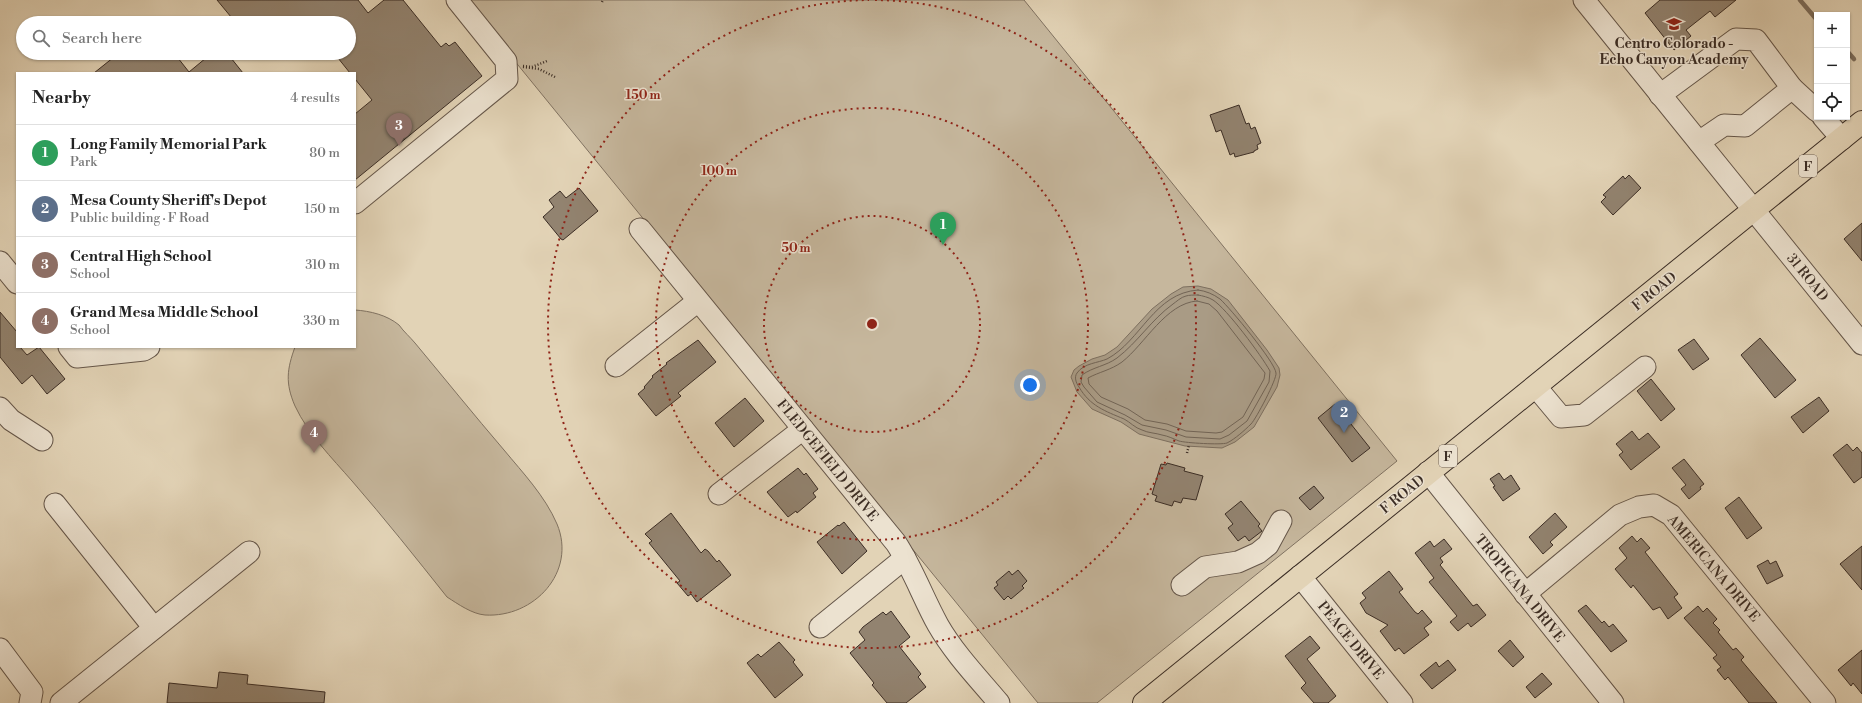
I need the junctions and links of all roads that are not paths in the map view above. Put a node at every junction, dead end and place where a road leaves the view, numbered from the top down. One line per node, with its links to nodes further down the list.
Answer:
1 (457, 0): 10 (street)
2 (1584, 0): 4 (street, 31 ROAD)
3 (1792, 88): 4 (street); 5 (street); 9 (street)
4 (1660, 95): 9 (street, 31 ROAD)
5 (1814, 108)
6 (1826, 120): 8 (street)
7 (1862, 122): 8 (main road, F)
8 (1842, 139): 11 (main road, F)
9 (1698, 142): 11 (street, 31 ROAD)
10 (356, 202)
11 (1753, 210): 16 (street, 31 ROAD); 21 (main road, F ROAD / F)
12 (640, 229): 15 (street, FLEDGEFIELD DRIVE)
13 (0, 262): 14 (street)
14 (16, 282)
15 (698, 301): 19 (street); 23 (street, FLEDGEFIELD DRIVE)
16 (1862, 344)
17 (70, 348): 18 (street)
18 (147, 348)
19 (616, 366)
20 (1645, 367): 21 (street)
21 (1536, 387): 25 (main road, F ROAD / F)
22 (0, 408): 24 (street)
23 (803, 429): 26 (street); 30 (street, FLEDGEFIELD DRIVE)
24 (42, 440)
25 (1428, 472): 31 (main road, F ROAD / F); 33 (street, TROPICANA DRIVE)
26 (719, 494)
27 (55, 504): 35 (street)
28 (1281, 521): 32 (street)
29 (249, 552): 35 (street)
30 (906, 558): 34 (street); 39 (street, FLEDGEFIELD DRIVE)
31 (1300, 576): 40 (main road, F ROAD / F); 41 (street, PEACE DRIVE)
32 (1182, 585)
33 (1525, 594): 42 (street, TROPICANA DRIVE); 43 (street, AMERICANA DRIVE)
34 (820, 627)
35 (154, 628): 38 (street)
36 (0, 649): 37 (street)
37 (30, 703)
38 (61, 703)
39 (999, 703)
40 (1144, 703)
41 (1402, 703)
42 (1613, 703)
43 (1825, 703)

